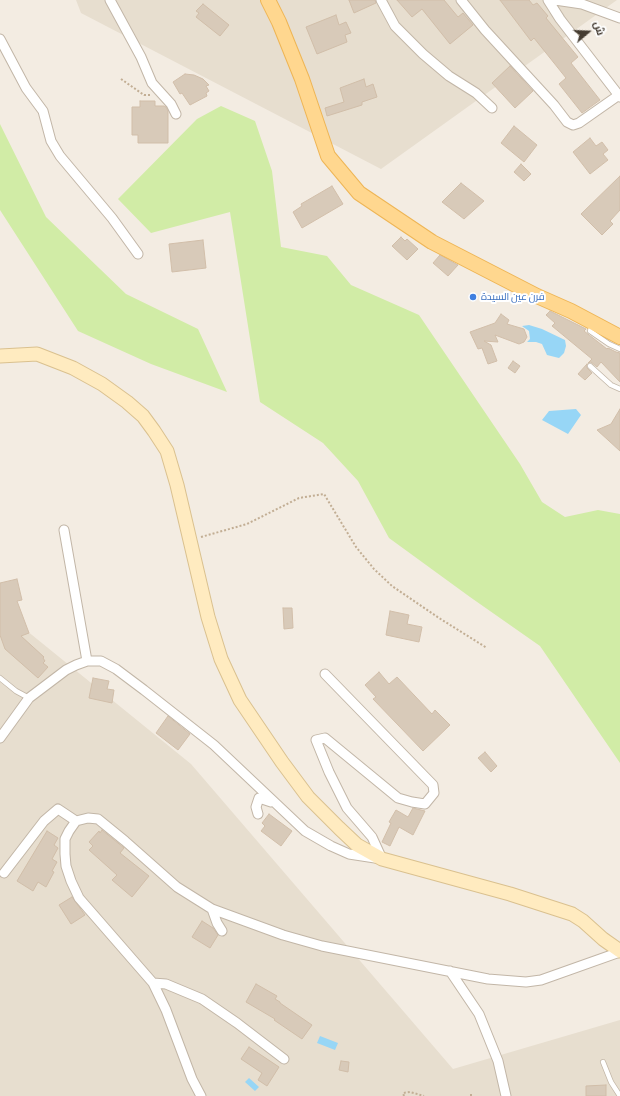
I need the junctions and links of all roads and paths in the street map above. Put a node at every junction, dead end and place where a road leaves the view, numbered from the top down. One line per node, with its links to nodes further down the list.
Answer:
1 (110, 0): 10 (street)
2 (268, 0): 15 (main road)
3 (381, 0): 12 (street)
4 (461, 0): 11 (street)
5 (548, 0): 11 (street)
6 (555, 0): 7 (street)
7 (620, 18)
8 (0, 39): 14 (street)
9 (121, 79): 10 (path)
10 (163, 96): 13 (street)
11 (619, 96)
12 (492, 108)
13 (176, 114)
14 (138, 254)
15 (592, 323): 16 (main road); 17 (lane)
16 (620, 337)
17 (620, 349)
18 (0, 356): 22 (street)
19 (590, 366): 20 (lane)
20 (620, 389)
21 (64, 530): 24 (street)
22 (191, 540): 23 (path); 32 (street)
23 (487, 648)
24 (86, 661): 27 (street); 29 (street)
25 (325, 674): 32 (street)
26 (0, 678): 27 (lane)
27 (29, 698): 28 (street)
28 (0, 738)
29 (274, 803): 30 (street); 32 (street)
30 (258, 814)
31 (76, 821): 33 (street); 34 (street); 38 (street)
32 (382, 859): 36 (street)
33 (4, 872)
34 (212, 909): 35 (street); 37 (street)
35 (222, 931)
36 (620, 951): 37 (street)
37 (450, 971): 44 (street)
38 (152, 983): 39 (street); 41 (street)
39 (284, 1059)
40 (603, 1062): 45 (lane)
41 (201, 1096)
42 (404, 1096): 43 (path)
43 (424, 1096)
44 (506, 1096)
45 (620, 1096)

